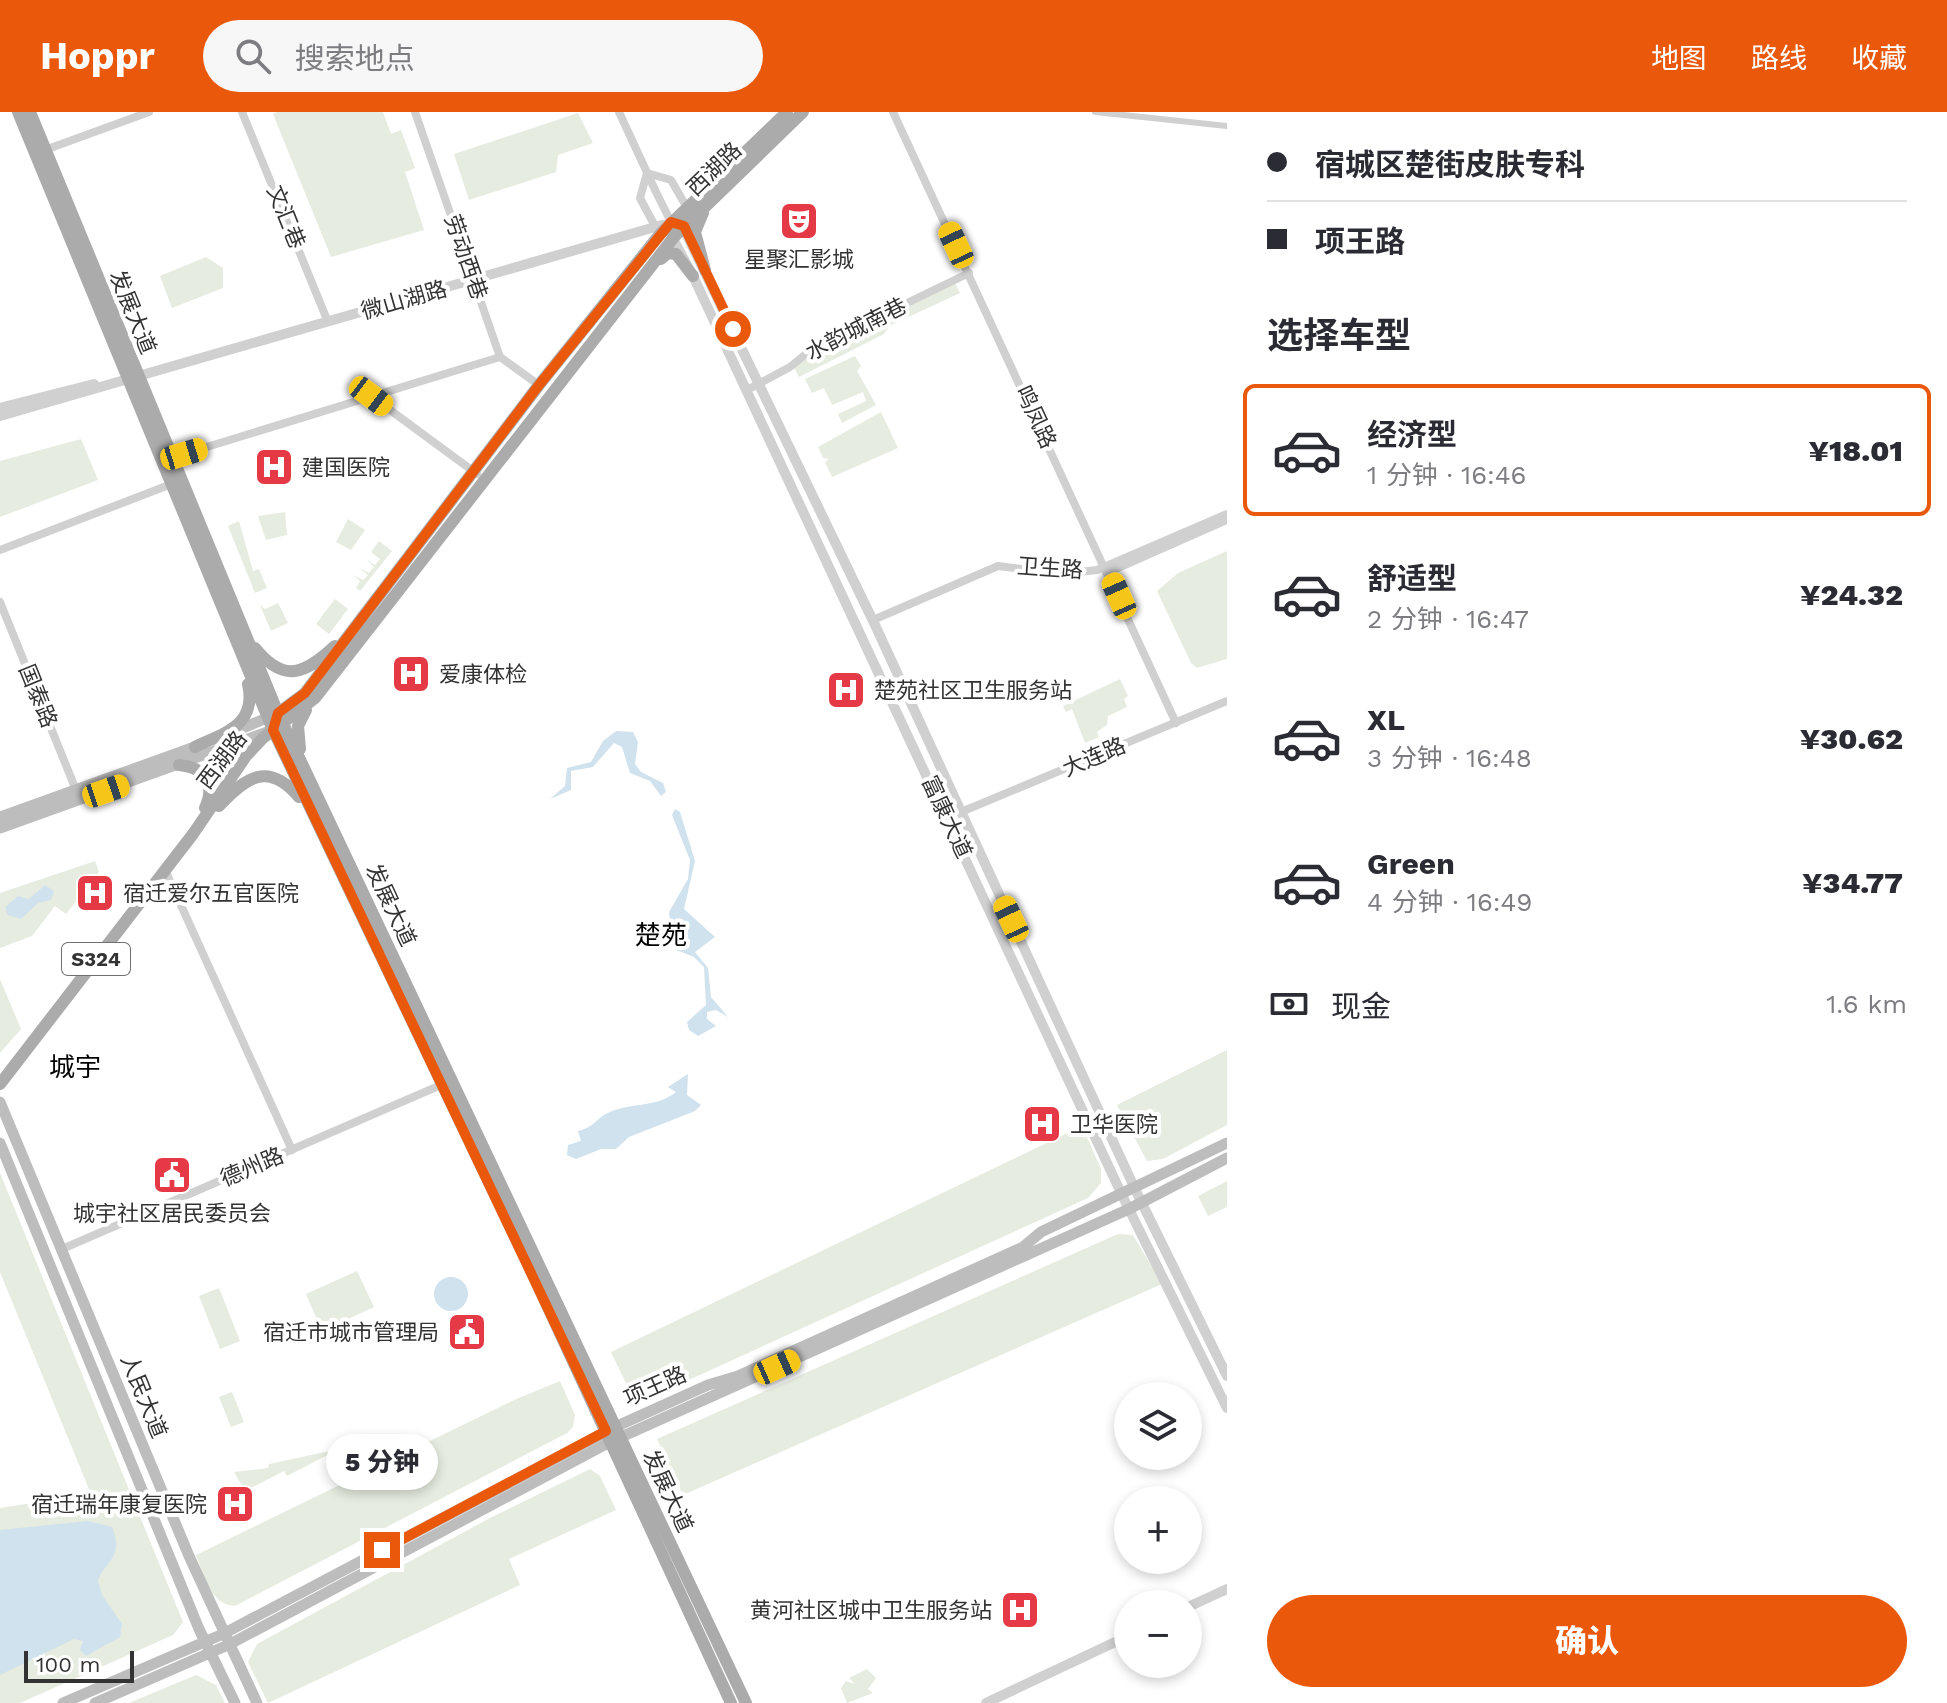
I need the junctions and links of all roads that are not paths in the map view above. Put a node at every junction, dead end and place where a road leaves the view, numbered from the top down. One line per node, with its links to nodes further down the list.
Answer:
1 (18, 112): 24 (main road, 发展大道)
2 (30, 112): 12 (main road, 发展大道)
3 (149, 112): 12 (street)
4 (242, 112): 22 (street, 文汇巷)
5 (415, 112): 20 (street, 劳动西巷)
6 (619, 112): 13 (street)
7 (787, 112): 15 (main road, 西湖路)
8 (803, 112): 14 (main road, 西湖路)
9 (893, 112): 19 (street, 鸣凤路)
10 (1095, 112): 11 (street)
11 (1227, 126)
12 (45, 150): 24 (main road, 发展大道)
13 (647, 173): 15 (street); 16 (street); 17 (street)
14 (718, 193): 16 (main road, 西湖路); 18 (main road)
15 (686, 206): 16 (main road, 西湖路)
16 (677, 224): 17 (main road, 西湖路); 18 (street, 富康大道)
17 (663, 232): 18 (street, 富康大道); 20 (street, 微山湖路); 21 (main road, 西湖路); 26 (main road, 西湖路)
18 (699, 273): 21 (main road); 25 (street, 富康大道); 27 (street, 富康大道)
19 (969, 273): 25 (street, 水韵城南巷); 38 (street, 鸣凤路)
20 (474, 279): 22 (street, 微山湖路); 23 (street, 劳动西巷)
21 (639, 281): 33 (main road, 西湖路)
22 (328, 322): 24 (street, 微山湖路)
23 (500, 357): 26 (street); 28 (street)
24 (130, 377): 29 (street, 微山湖路); 30 (street, 微山湖路); 31 (main road, 发展大道); 34 (main road, 发展大道)
25 (759, 384): 27 (street, 水韵城南巷); 41 (street, 富康大道)
26 (539, 385): 32 (main road, 西湖路)
27 (747, 390): 66 (street, 富康大道)
28 (371, 396): 31 (street); 32 (street)
29 (0, 408)
30 (0, 416)
31 (171, 458): 42 (main road, 发展大道)
32 (473, 472): 33 (street); 40 (main road, 西湖路)
33 (485, 480): 43 (main road, 西湖路)
34 (169, 485): 37 (street); 42 (main road, 发展大道)
35 (1227, 514): 38 (street, 卫生路)
36 (1227, 520): 38 (street, 卫生路)
37 (0, 550)
38 (1107, 569): 41 (street, 卫生路); 46 (street, 鸣凤路)
39 (0, 602): 50 (street, 国泰路)
40 (359, 622): 42 (main road); 45 (main road, 西湖路)
41 (874, 622): 51 (street, 富康大道)
42 (238, 634): 45 (main road, 发展大道); 47 (main road)
43 (315, 698): 45 (main road, 西湖路); 48 (main road)
44 (1227, 701): 46 (street, 大连路)
45 (275, 721): 47 (main road); 48 (main road, 发展大道); 49 (main road); 54 (main road, 西湖路 / S324); 55 (main road, 发展大道)
46 (1176, 723): 51 (street, 大连路)
47 (195, 747): 50 (main road)
48 (302, 760): 72 (main road, 发展大道)
49 (179, 765): 53 (main road); 54 (main road)
50 (76, 790): 52 (main road)
51 (961, 812): 65 (street, 富康大道)
52 (0, 817)
53 (0, 828)
54 (193, 834): 55 (main road); 56 (main road, 西湖路 / S324)
55 (321, 835): 58 (main road, 发展大道)
56 (165, 870): 57 (main road, 西湖路 / S324); 63 (street)
57 (0, 1084)
58 (441, 1085): 63 (street, 德州路); 72 (main road, 发展大道)
59 (0, 1102): 60 (main road, 人民大道)
60 (17, 1143): 62 (main road); 69 (main road, 人民大道)
61 (1227, 1143): 65 (main road, 项王路)
62 (1, 1146): 77 (main road, 人民大道)
63 (292, 1150): 69 (street, 德州路)
64 (1227, 1158): 67 (main road, 项王路)
65 (1135, 1189): 66 (main road, 项王路); 67 (street, 富康大道)
66 (1122, 1195): 68 (street, 富康大道); 72 (main road, 项王路)
67 (1142, 1203): 68 (main road, 项王路); 70 (street, 富康大道)
68 (1129, 1209): 71 (street, 富康大道); 72 (main road, 项王路)
69 (62, 1249): 75 (main road, 人民大道)
70 (1227, 1376)
71 (1227, 1408)
72 (613, 1434): 75 (main road, 项王路); 82 (main road, 发展大道); 83 (main road, 发展大道)
73 (1227, 1589): 74 (street)
74 (1202, 1601)
75 (226, 1640): 77 (main road, 项王路); 81 (main road, 人民大道)
76 (1114, 1643): 84 (street)
77 (207, 1648): 78 (main road, 项王路); 79 (main road, 项王路); 80 (main road, 人民大道)
78 (63, 1703)
79 (95, 1703)
80 (235, 1703)
81 (257, 1703)
82 (731, 1703)
83 (746, 1703)
84 (986, 1703)

